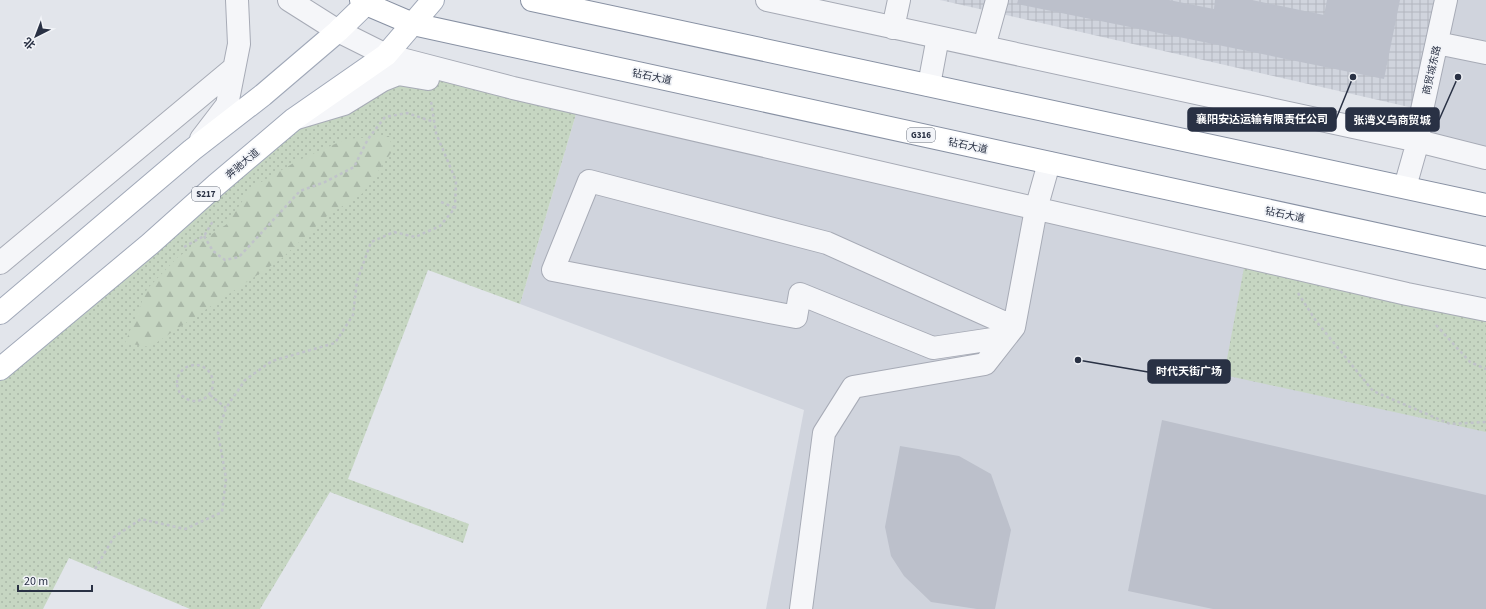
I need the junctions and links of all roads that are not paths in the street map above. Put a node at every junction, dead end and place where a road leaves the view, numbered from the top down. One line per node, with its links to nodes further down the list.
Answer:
1 (237, 0): 18 (street)
2 (290, 0): 12 (street)
3 (433, 0): 10 (main road, S217)
4 (532, 0): 19 (main road)
5 (767, 0): 11 (street)
6 (899, 0): 11 (street)
7 (998, 0): 15 (street)
8 (1446, 0): 14 (street, 商贸城东路)
9 (366, 1): 10 (main road, 钻石大道 / G316); 12 (main road)
10 (413, 24): 17 (main road, 奔驰大道 / S217); 25 (main road, 钻石大道 / G316)
11 (893, 28): 13 (street)
12 (338, 31): 17 (street); 23 (main road)
13 (938, 37): 15 (street); 19 (street)
14 (1437, 43): 16 (street); 22 (street, 商贸城东路)
15 (984, 47): 22 (street)
16 (1486, 53)
17 (386, 55): 20 (street); 21 (main road, 奔驰大道 / S217)
18 (234, 68): 23 (street); 30 (street)
19 (929, 85): 26 (main road)
20 (513, 88): 21 (street); 28 (street)
21 (294, 119): 34 (main road, 奔驰大道 / S217)
22 (1418, 141): 24 (street); 26 (street, 商贸城东路)
23 (192, 150): 32 (main road)
24 (1486, 158)
25 (1049, 163): 28 (street); 29 (main road, 钻石大道 / G316)
26 (1405, 187): 27 (main road)
27 (1486, 205)
28 (1036, 209): 31 (street); 33 (street)
29 (1486, 258)
30 (0, 263)
31 (1486, 310)
32 (0, 313)
33 (1010, 332): 33 (street); 35 (street)
34 (0, 369)
35 (801, 609)

